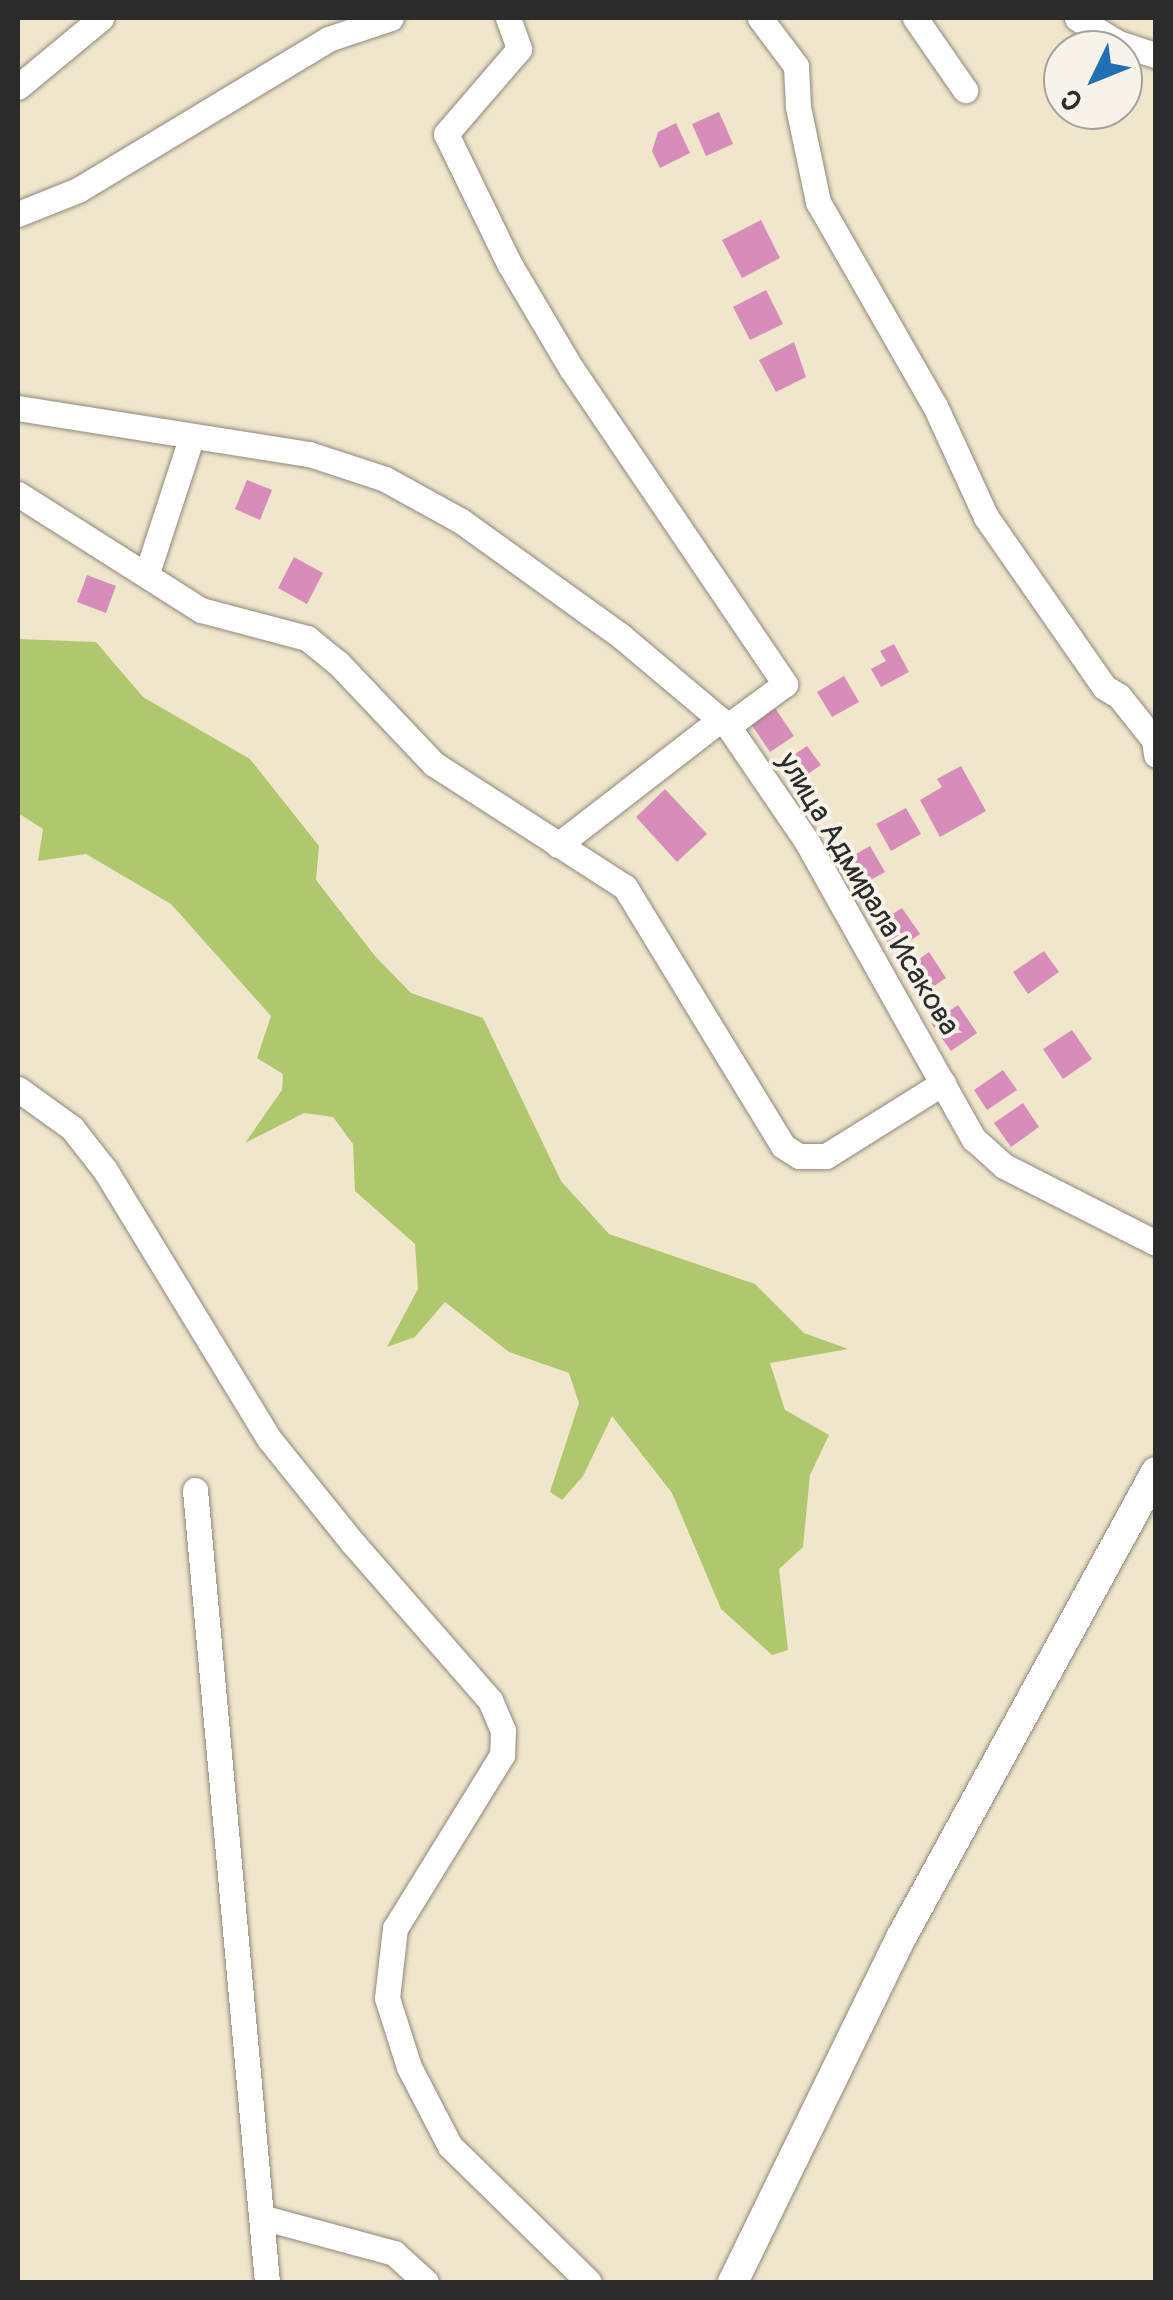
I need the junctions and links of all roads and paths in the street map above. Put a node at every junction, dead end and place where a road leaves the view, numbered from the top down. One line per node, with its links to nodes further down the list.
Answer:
1 (101, 18): 8 (street)
2 (391, 18): 10 (street)
3 (508, 18): 15 (street)
4 (760, 18): 16 (street)
5 (915, 18): 9 (street)
6 (1076, 18): 7 (street)
7 (1156, 56)
8 (18, 87)
9 (964, 90)
10 (18, 214)
11 (18, 408): 12 (street, улица Адмирала Исакова)
12 (192, 438): 14 (street); 15 (street, улица Адмирала Исакова)
13 (18, 494): 14 (street)
14 (147, 573): 17 (street)
15 (724, 723): 17 (street); 18 (street, улица Адмирала Исакова)
16 (1156, 755)
17 (558, 845): 18 (street)
18 (943, 1083): 20 (street, улица Адмирала Исакова)
19 (18, 1089): 26 (street)
20 (1156, 1243)
21 (1156, 1472): 27 (main road)
22 (195, 1490): 23 (street)
23 (261, 2217): 24 (street); 25 (street)
24 (267, 2282)
25 (426, 2282)
26 (588, 2282)
27 (733, 2282)

